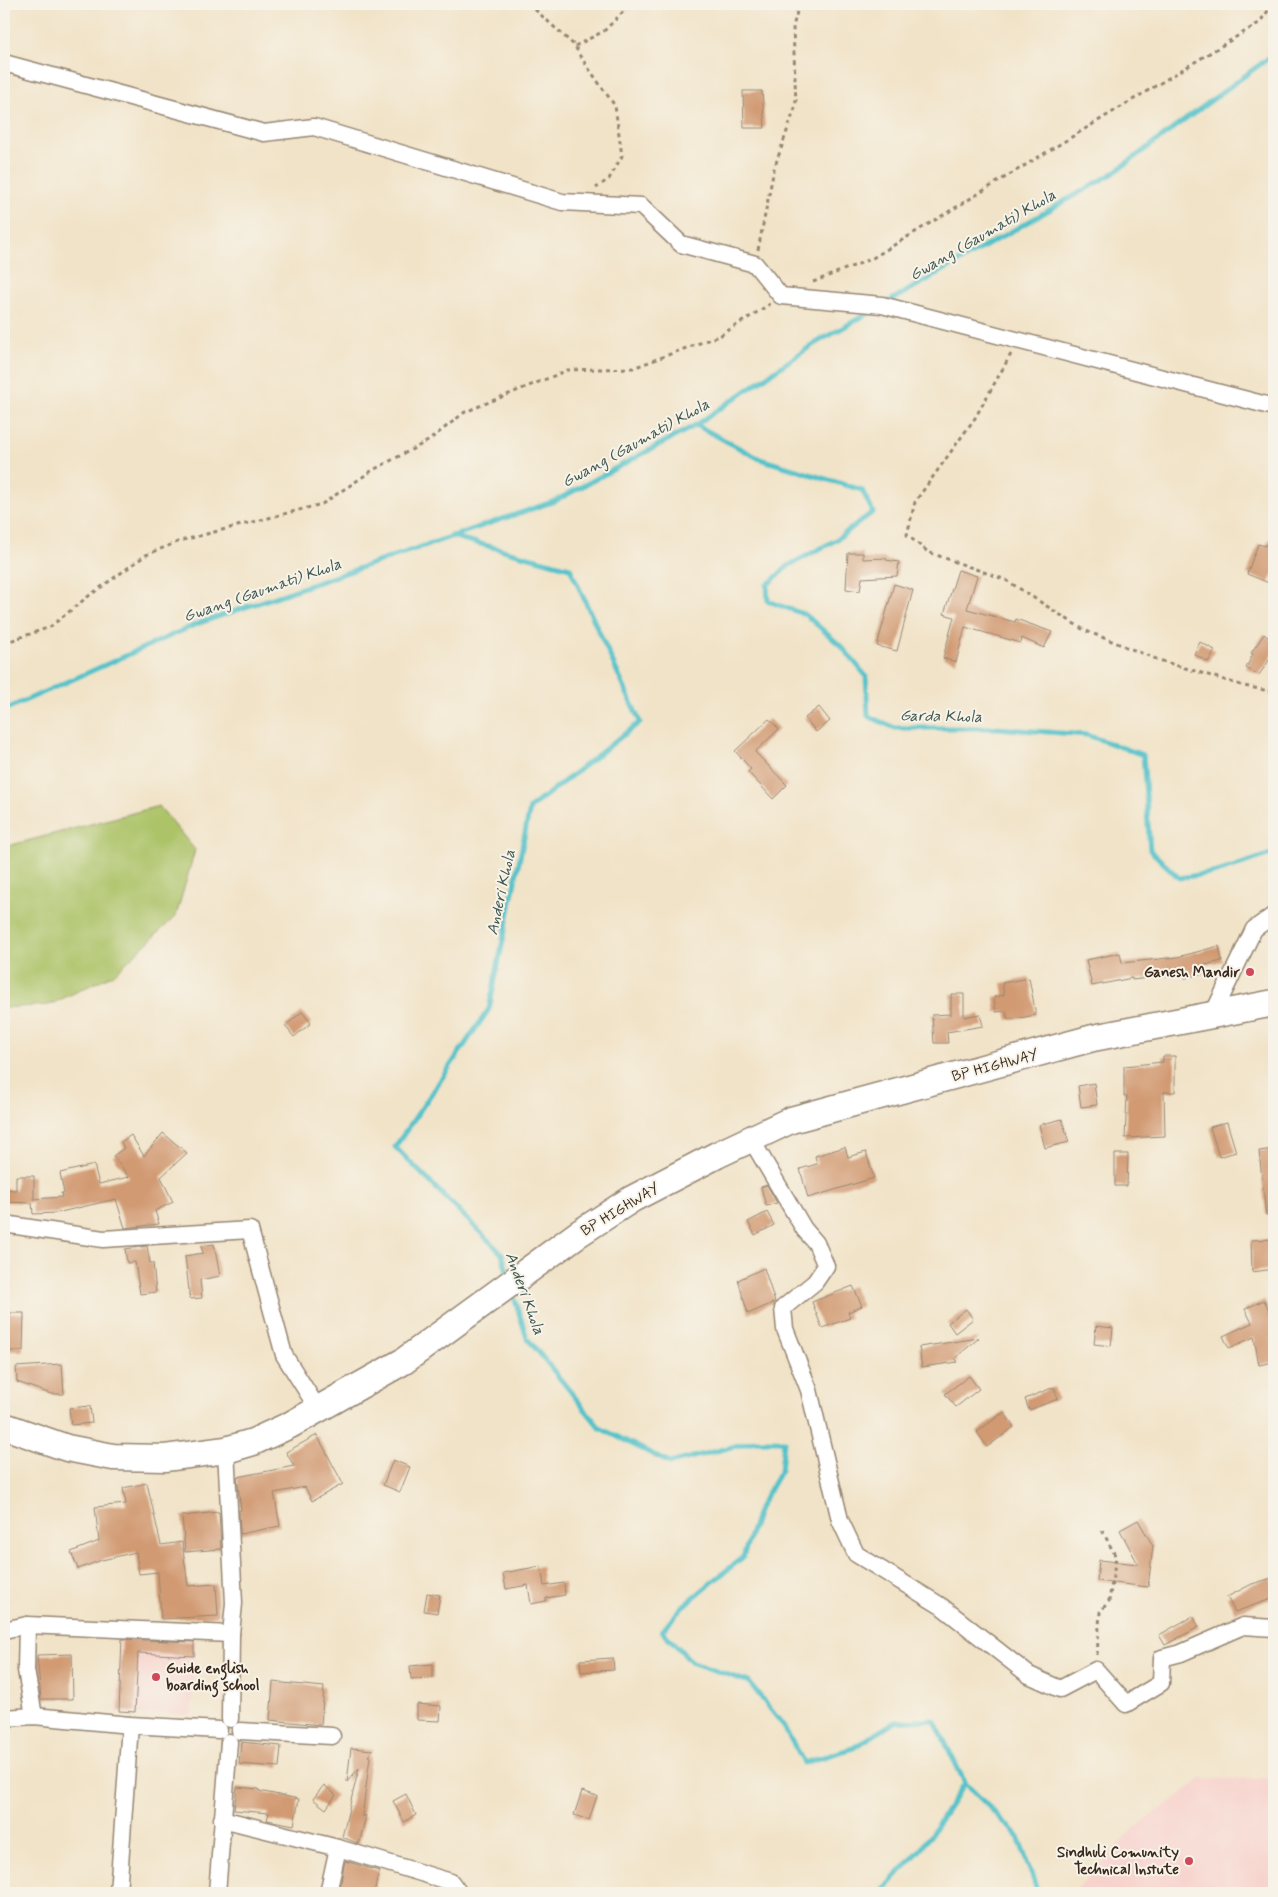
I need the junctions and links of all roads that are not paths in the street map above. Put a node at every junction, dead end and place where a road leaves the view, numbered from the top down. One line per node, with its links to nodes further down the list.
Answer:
1 (4, 62): 2 (street)
2 (1274, 407)
3 (1274, 915): 5 (street)
4 (1274, 1003): 5 (highway, BP HIGHWAY)
5 (1213, 1014): 6 (highway, BP HIGHWAY)
6 (751, 1139): 8 (highway, BP HIGHWAY); 12 (street)
7 (4, 1224): 8 (street)
8 (318, 1409): 10 (highway, BP HIGHWAY)
9 (4, 1426): 10 (highway, BP HIGHWAY)
10 (226, 1450): 14 (street)
11 (27, 1625): 13 (street); 14 (street); 15 (street)
12 (1274, 1628)
13 (4, 1630)
14 (231, 1634): 18 (street)
15 (34, 1716): 16 (street); 17 (street)
16 (4, 1718)
17 (130, 1725): 18 (street); 22 (street)
18 (230, 1730): 19 (street); 20 (street)
19 (332, 1736)
20 (222, 1819): 21 (street); 23 (street)
21 (338, 1848): 24 (street); 25 (street)
22 (118, 1893)
23 (217, 1893)
24 (328, 1893)
25 (459, 1893)

